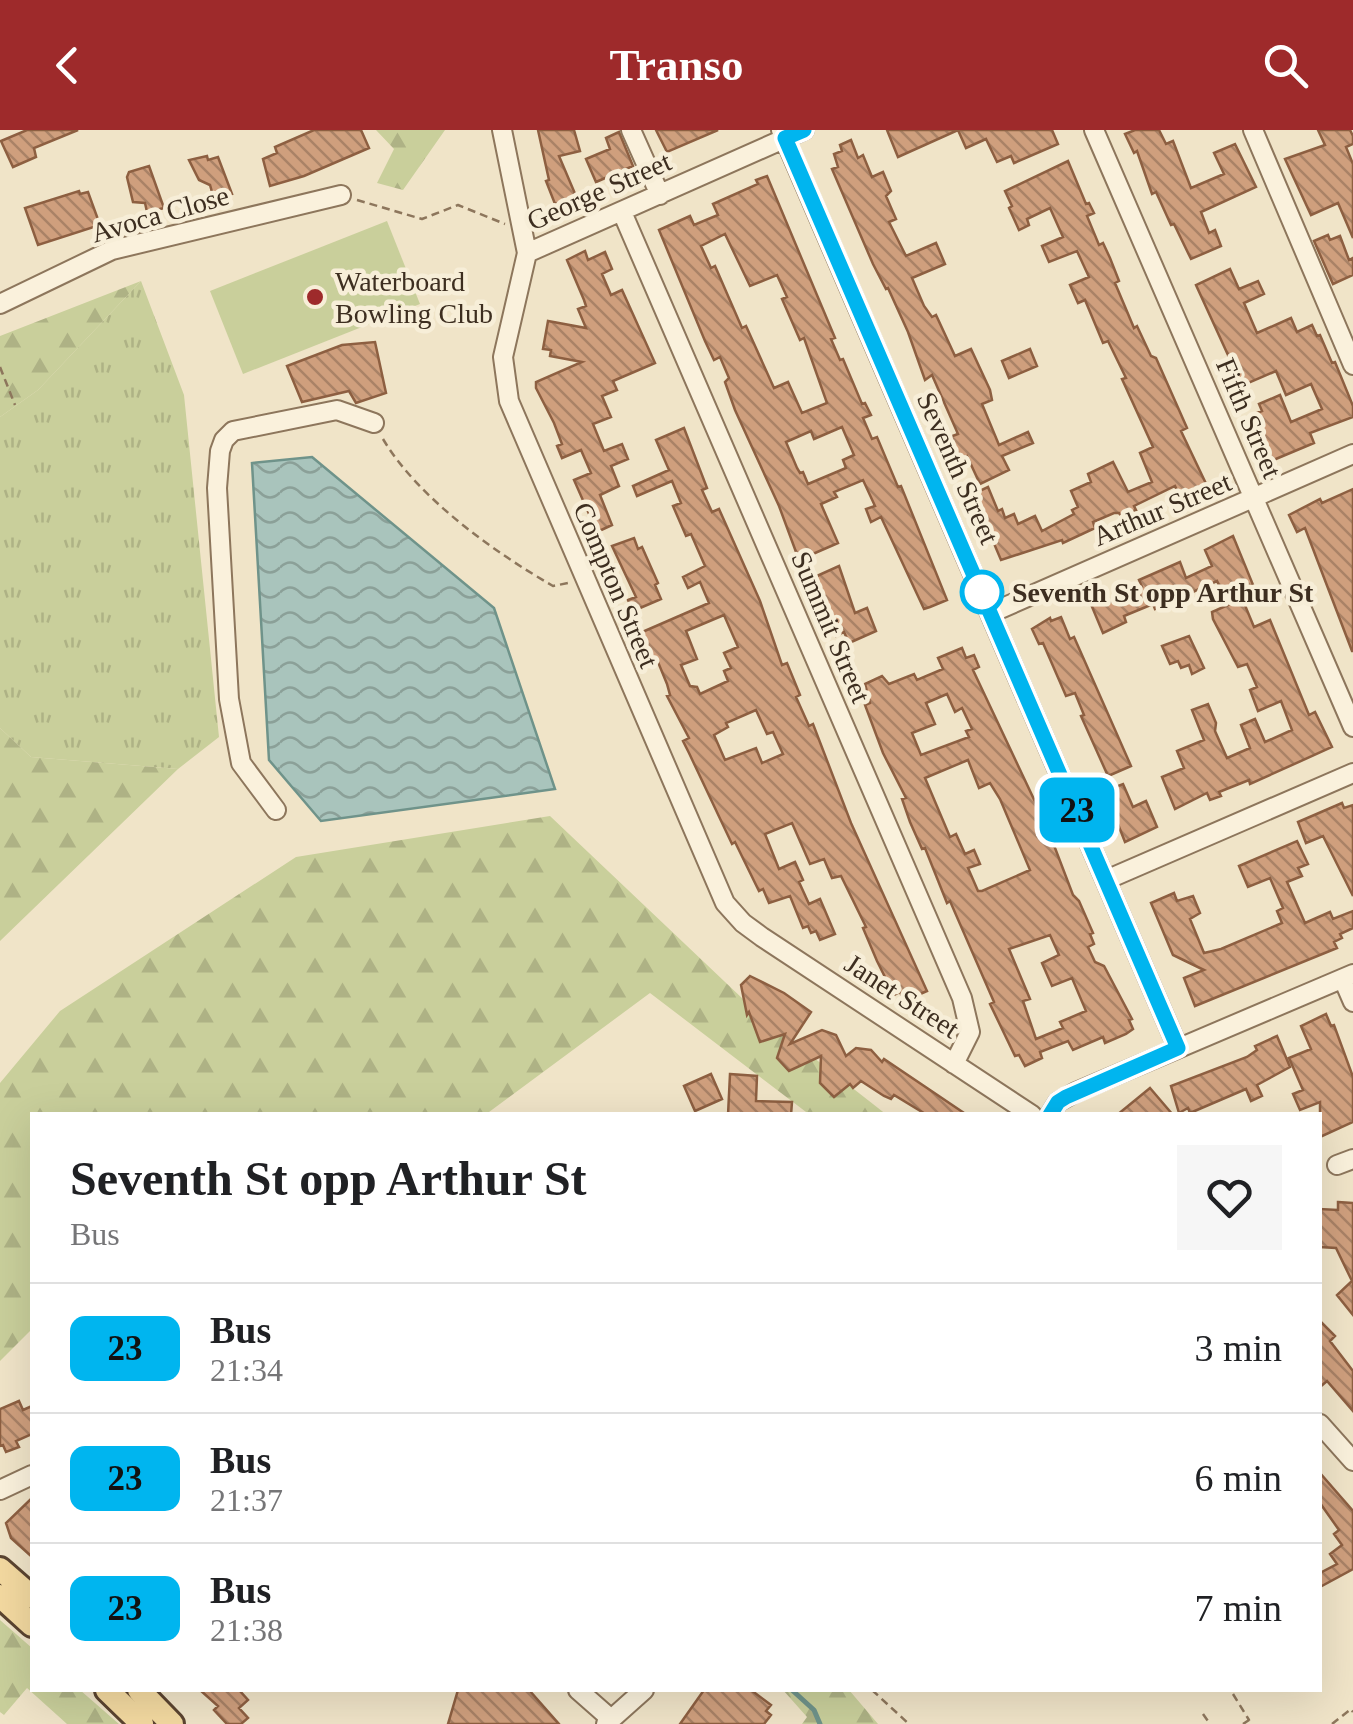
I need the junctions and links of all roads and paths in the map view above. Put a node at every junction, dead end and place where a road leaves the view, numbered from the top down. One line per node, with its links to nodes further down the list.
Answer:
1 (502, 130): 10 (street, Compton Street)
2 (631, 130): 8 (street)
3 (804, 130): 6 (street, George Street)
4 (1094, 130): 18 (street, Fifth Street)
5 (1253, 130): 13 (street)
6 (783, 134): 8 (street, George Street); 20 (street, Seventh Street)
7 (340, 195): 10 (path); 12 (street, Avoca Close)
8 (660, 195): 9 (street, George Street)
9 (622, 212): 11 (street, George Street); 29 (street, Summit Street)
10 (525, 232): 11 (street, Compton Street)
11 (526, 253): 19 (street, Compton Street)
12 (0, 304)
13 (1353, 365)
14 (0, 367): 15 (path)
15 (15, 405)
16 (374, 423): 19 (path); 23 (street)
17 (1353, 454): 18 (street, Arthur Street)
18 (1254, 499): 20 (street, Arthur Street); 21 (street, Fifth Street)
19 (584, 579): 25 (street, Compton Street)
20 (992, 613): 24 (street, Seventh Street)
21 (1353, 728)
22 (1353, 773): 24 (street)
23 (276, 810)
24 (1106, 880): 28 (street, Seventh Street)
25 (743, 923): 29 (street, Janet Street)
26 (1348, 976): 27 (street); 28 (street)
27 (1353, 1002)
28 (1178, 1048): 31 (street)
29 (954, 1064): 30 (street, Janet Street)
30 (1027, 1112)
31 (1053, 1112)
32 (1322, 1426): 33 (street)
33 (1353, 1462)
34 (30, 1477): 35 (street)
35 (0, 1490)
36 (0, 1569): 37 (main road)
37 (30, 1595)
38 (0, 1596): 39 (main road)
39 (30, 1623)
40 (109, 1692): 50 (main road)
41 (141, 1692): 51 (main road)
42 (580, 1692): 48 (street)
43 (642, 1692): 48 (street)
44 (874, 1692): 52 (path)
45 (1233, 1694): 49 (path)
46 (1353, 1712): 55 (path)
47 (1203, 1714): 53 (path)
48 (609, 1721)
49 (1250, 1722): 54 (path)
50 (142, 1724)
51 (172, 1724)
52 (909, 1724)
53 (1210, 1724)
54 (1243, 1724)
55 (1332, 1724)

